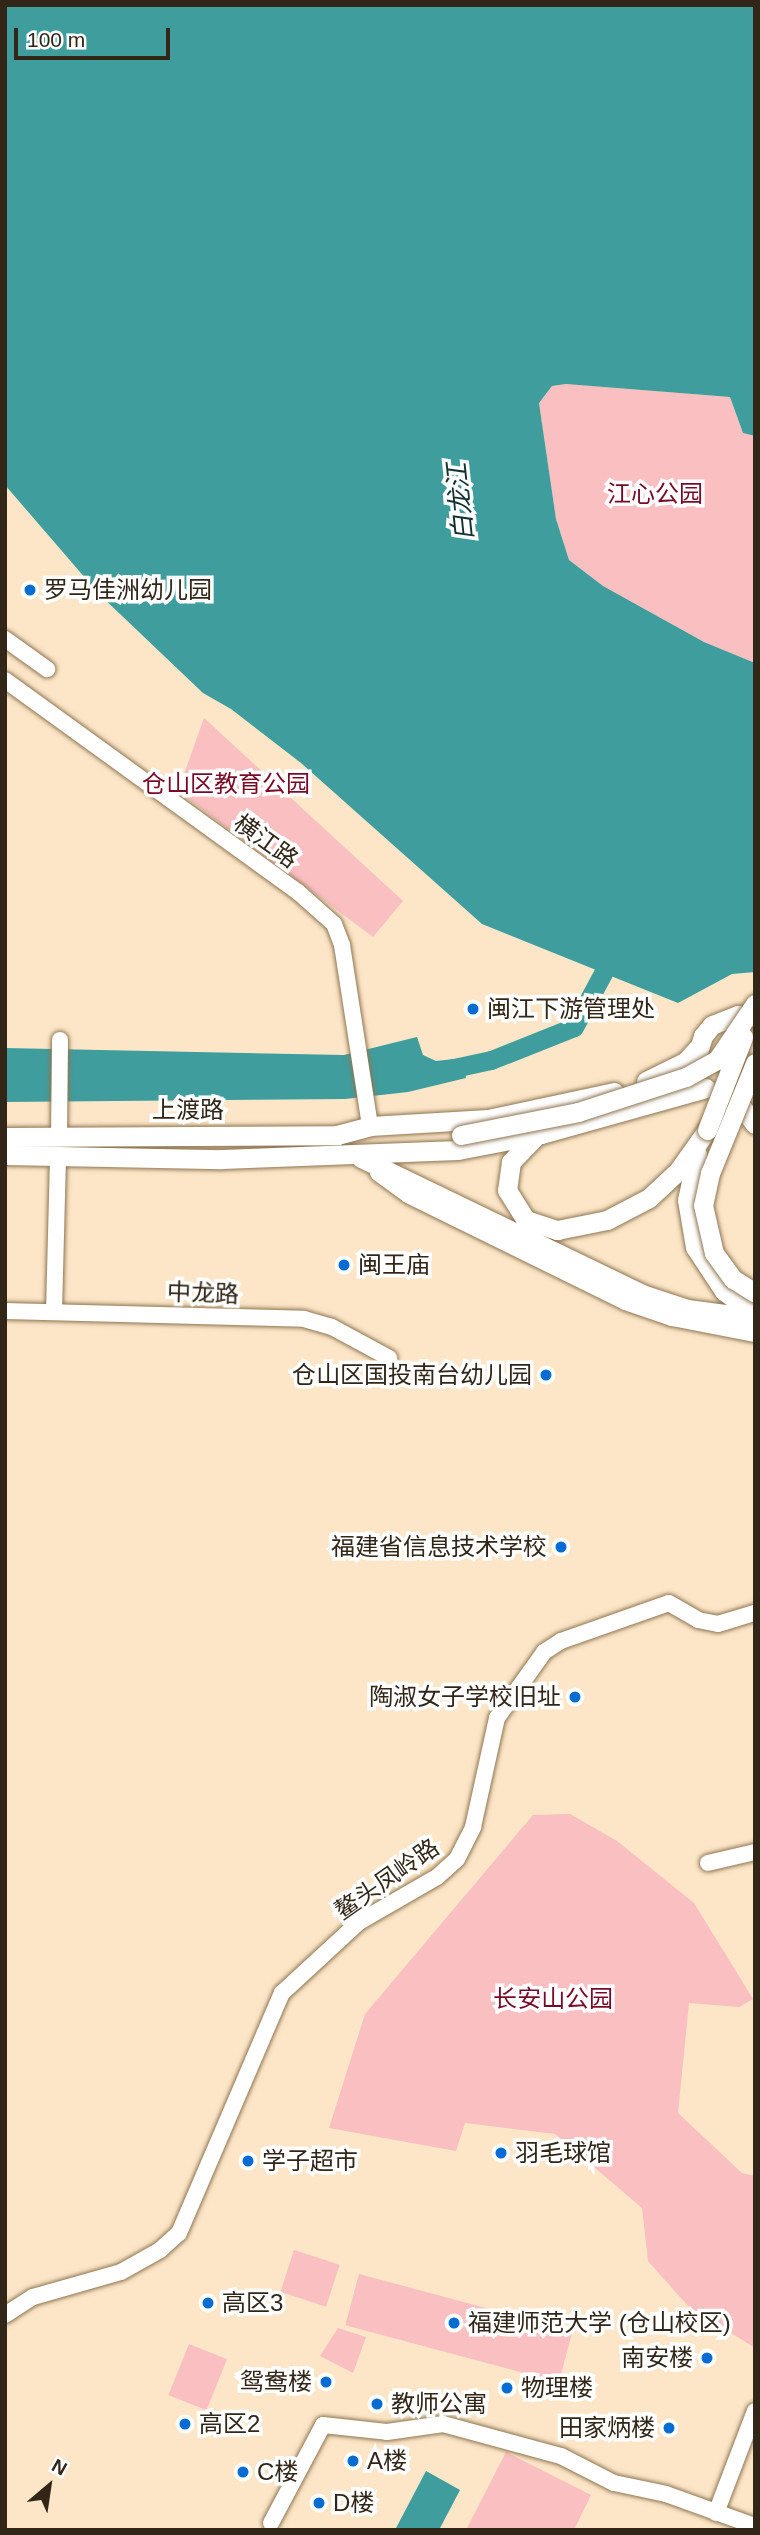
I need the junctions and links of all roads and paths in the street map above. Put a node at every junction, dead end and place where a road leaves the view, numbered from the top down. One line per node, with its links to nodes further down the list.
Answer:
1 (5, 639): 2 (street)
2 (47, 670)
3 (5, 680): 11 (street, 横江路)
4 (755, 1005): 13 (main road, bridge); 15 (main road, bridge)
5 (755, 1017): 7 (main road, 上渡路)
6 (60, 1040): 17 (street)
7 (697, 1049): 9 (main road); 11 (main road, 上渡路)
8 (755, 1063): 20 (main road, bridge)
9 (706, 1088): 10 (main road); 14 (main road, 上渡路)
10 (751, 1104): 12 (main road)
11 (369, 1119): 15 (main road, 上渡路)
12 (755, 1124)
13 (707, 1130): 14 (main road); 23 (main road)
14 (541, 1133): 19 (main road, 上渡路)
15 (337, 1135): 17 (main road, 上渡路)
16 (5, 1137): 17 (main road, 上渡路)
17 (59, 1146): 18 (main road, 上渡路); 19 (main road, 上渡路); 22 (street)
18 (5, 1155)
19 (353, 1155): 23 (main road); 24 (street)
20 (755, 1293)
21 (5, 1311): 22 (street, 中龙路)
22 (54, 1311): 25 (street, 中龙路)
23 (755, 1316)
24 (755, 1334)
25 (389, 1358)
26 (755, 1613): 29 (street, 鳌头凤岭路)
27 (755, 1852): 28 (street)
28 (708, 1863)
29 (5, 2315)
30 (755, 2411): 31 (street)
31 (716, 2513): 32 (street); 33 (street)
32 (271, 2523)
33 (755, 2526)

